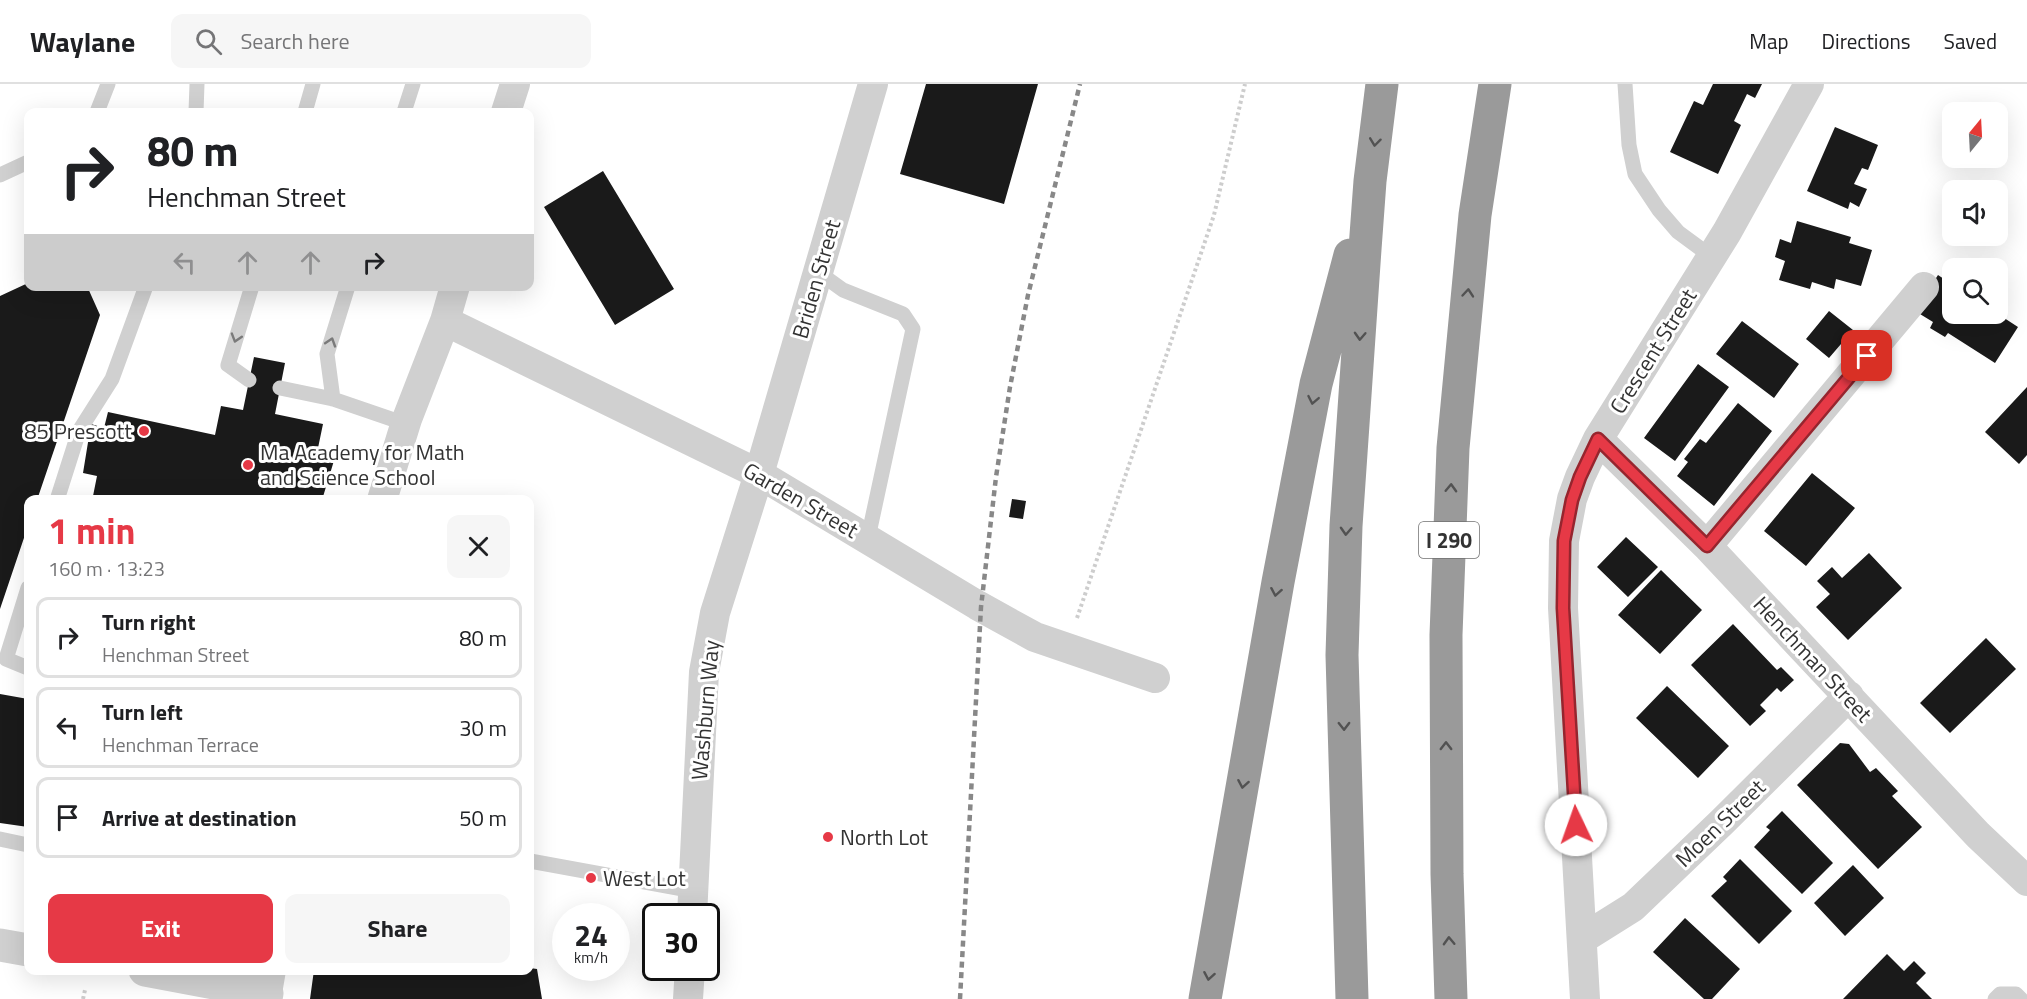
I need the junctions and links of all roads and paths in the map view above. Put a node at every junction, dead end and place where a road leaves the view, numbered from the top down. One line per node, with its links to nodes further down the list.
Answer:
1 (108, 84): 12 (lane)
2 (197, 84): 13 (lane)
3 (314, 84): 14 (lane)
4 (413, 84): 15 (lane)
5 (515, 84): 16 (street)
6 (873, 84): 21 (street, Briden Street)
7 (1245, 84): 39 (path)
8 (1382, 84): 19 (highway, one-way to 19)
9 (1495, 84): 60 (highway, I 290, one-way to 9)
10 (1625, 84): 20 (lane)
11 (1809, 84): 20 (street, Crescent Street)
12 (99, 108)
13 (196, 108)
14 (306, 108)
15 (405, 108)
16 (507, 108)
17 (24, 164): 18 (lane)
18 (0, 175)
19 (1370, 181): 58 (highway, one-way to 58); 59 (highway, one-way to 59)
20 (1712, 257): 32 (street, Crescent Street)
21 (818, 272): 33 (street, Briden Street); 36 (lane)
22 (1924, 287): 37 (street)
23 (144, 291): 34 (lane)
24 (250, 291): 28 (lane, one-way to 28)
25 (346, 291): 30 (lane, one-way to 25)
26 (454, 291): 27 (street)
27 (445, 321): 31 (street); 33 (street, Garden Street)
28 (249, 380)
29 (280, 388): 30 (lane)
30 (333, 399): 31 (lane)
31 (406, 424): 35 (street)
32 (1598, 439): 37 (street, Henchman Street); 49 (street, Crescent Street)
33 (759, 474): 36 (street, Garden Street); 48 (street, Washburn Way)
34 (59, 495)
35 (384, 495)
36 (868, 538): 39 (street, Garden Street)
37 (1707, 546): 42 (street, Henchman Street)
38 (24, 601): 40 (lane)
39 (1067, 648): 41 (street, Garden Street)
40 (24, 666)
41 (1155, 678)
42 (1849, 696): 46 (street, Henchman Street); 49 (street, Moen Street)
43 (0, 839): 44 (lane)
44 (24, 844)
45 (534, 862): 47 (lane)
46 (2027, 881)
47 (689, 903)
48 (693, 903)
49 (1582, 939): 61 (street, Crescent Street)
50 (0, 945): 51 (street)
51 (24, 949)
52 (181, 975): 54 (street)
53 (689, 981): 57 (street)
54 (268, 987)
55 (85, 990): 56 (path)
56 (83, 999)
57 (688, 999)
58 (1205, 999)
59 (1352, 999)
60 (1451, 999)
61 (1585, 999)
62 (1995, 999): 63 (lane)
63 (2021, 999)

